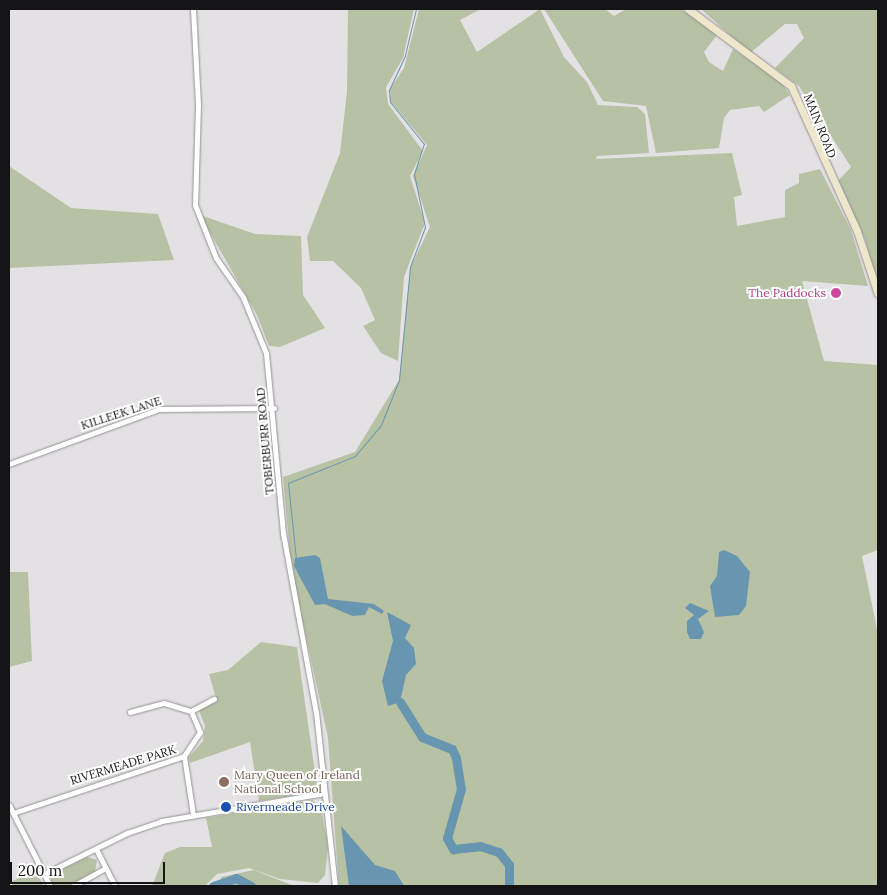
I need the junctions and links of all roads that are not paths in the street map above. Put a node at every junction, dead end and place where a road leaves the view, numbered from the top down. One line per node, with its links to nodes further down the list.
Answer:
1 (194, 9): 4 (street, TOBERBURR ROAD)
2 (688, 9): 3 (main road, MAIN ROAD)
3 (878, 294)
4 (274, 408): 5 (street, KILLEEK LANE); 10 (street, TOBERBURR ROAD)
5 (9, 464)
6 (212, 702): 7 (street)
7 (191, 711): 8 (street); 9 (street)
8 (130, 712)
9 (184, 756): 12 (street, RIVERMEADE PARK); 13 (street, RIVERMEADE PARK)
10 (324, 793): 13 (street); 20 (street, TOBERBURR ROAD)
11 (9, 805): 12 (street)
12 (13, 813): 16 (street)
13 (193, 815): 14 (street)
14 (96, 849): 15 (street); 16 (street)
15 (105, 868): 18 (street); 19 (street)
16 (44, 874): 17 (street)
17 (50, 886)
18 (73, 886)
19 (116, 886)
20 (335, 886)

